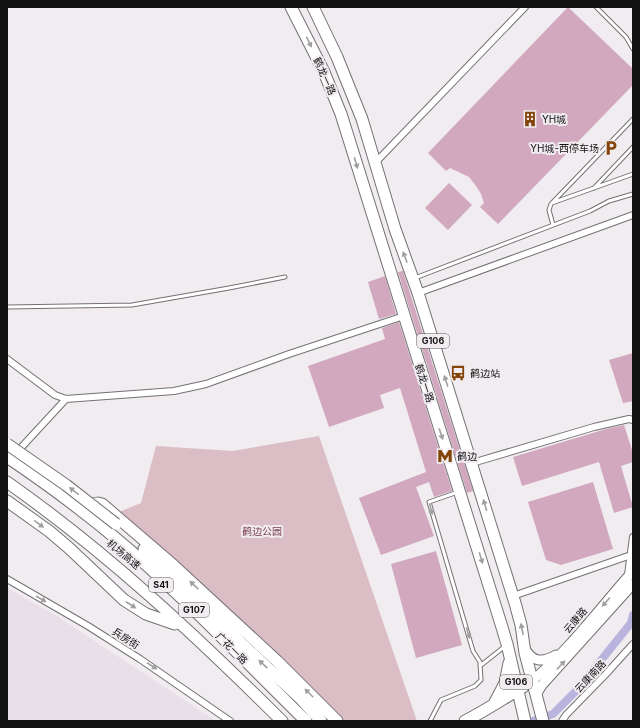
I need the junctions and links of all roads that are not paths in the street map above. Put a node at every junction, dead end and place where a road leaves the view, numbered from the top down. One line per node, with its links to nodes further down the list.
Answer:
1 (291, 7): 19 (highway, 鹤龙一路 / G106, one-way to 19)
2 (313, 7): 8 (highway, 鹤龙一路 / G106)
3 (525, 7): 8 (street)
4 (596, 7): 5 (lane)
5 (633, 49)
6 (633, 119): 12 (lane)
7 (633, 147): 10 (lane)
8 (375, 163): 16 (highway, 鹤龙一路 / G106, one-way to 8)
9 (633, 174): 10 (lane)
10 (594, 188): 12 (lane)
11 (633, 194): 14 (lane)
12 (551, 204): 14 (lane)
13 (633, 214): 17 (street)
14 (553, 225): 16 (lane)
15 (285, 277): 18 (lane)
16 (413, 279): 17 (highway, 鹤龙一路 / G106)
17 (418, 293): 25 (highway, 鹤龙一路 / G106, one-way to 17)
18 (7, 307)
19 (404, 316): 21 (street); 28 (highway, 鹤龙一路 / G106, one-way to 28)
20 (7, 359): 21 (street)
21 (66, 399): 24 (street)
22 (633, 420): 25 (street)
23 (7, 444): 52 (highway, one-way to 23, bridge)
24 (8, 460): 30 (highway, 广花一路 / G107); 50 (highway, 机场高速 / S41)
25 (472, 463): 35 (highway, 鹤龙一路 / G106, one-way to 25)
26 (7, 482): 49 (highway, 机场高速 / S41)
27 (7, 485): 36 (highway, G107)
28 (460, 492): 38 (highway, 鹤龙一路 / G106, one-way to 38); 41 (lane, one-way to 41)
29 (7, 501): 36 (highway, one-way to 36)
30 (76, 507): 51 (highway, 广花一路 / G107); 53 (highway, one-way to 30)
31 (633, 537): 32 (street)
32 (631, 555): 34 (street); 35 (street)
33 (7, 579): 47 (street, 兵房街, one-way to 47)
34 (631, 579): 40 (street, 云康路, one-way to 40); 44 (street, 云康路, one-way to 34)
35 (513, 596): 39 (highway, 鹤龙一路 / G106, one-way to 35)
36 (175, 624): 48 (highway, G107)
37 (633, 644): 57 (street, 云康南路)
38 (508, 647): 41 (lane); 43 (highway, 鹤龙一路 / G106); 45 (highway, G106)
39 (525, 649): 40 (street); 42 (highway, 鹤龙一路 / G106)
40 (562, 651): 42 (street, 云康路)
41 (480, 666): 54 (lane)
42 (532, 681): 43 (highway); 44 (highway, 鹤龙一路 / G106)
43 (517, 690): 45 (highway); 46 (highway, 鹤龙一路 / G106)
44 (536, 695): 56 (highway, 鹤龙一路 / G106)
45 (494, 704): 55 (highway)
46 (524, 718)
47 (230, 721)
48 (275, 721)
49 (282, 721)
50 (302, 721)
51 (306, 721)
52 (321, 721)
53 (337, 721)
54 (430, 721)
55 (466, 721)
56 (544, 721)
57 (562, 721)

